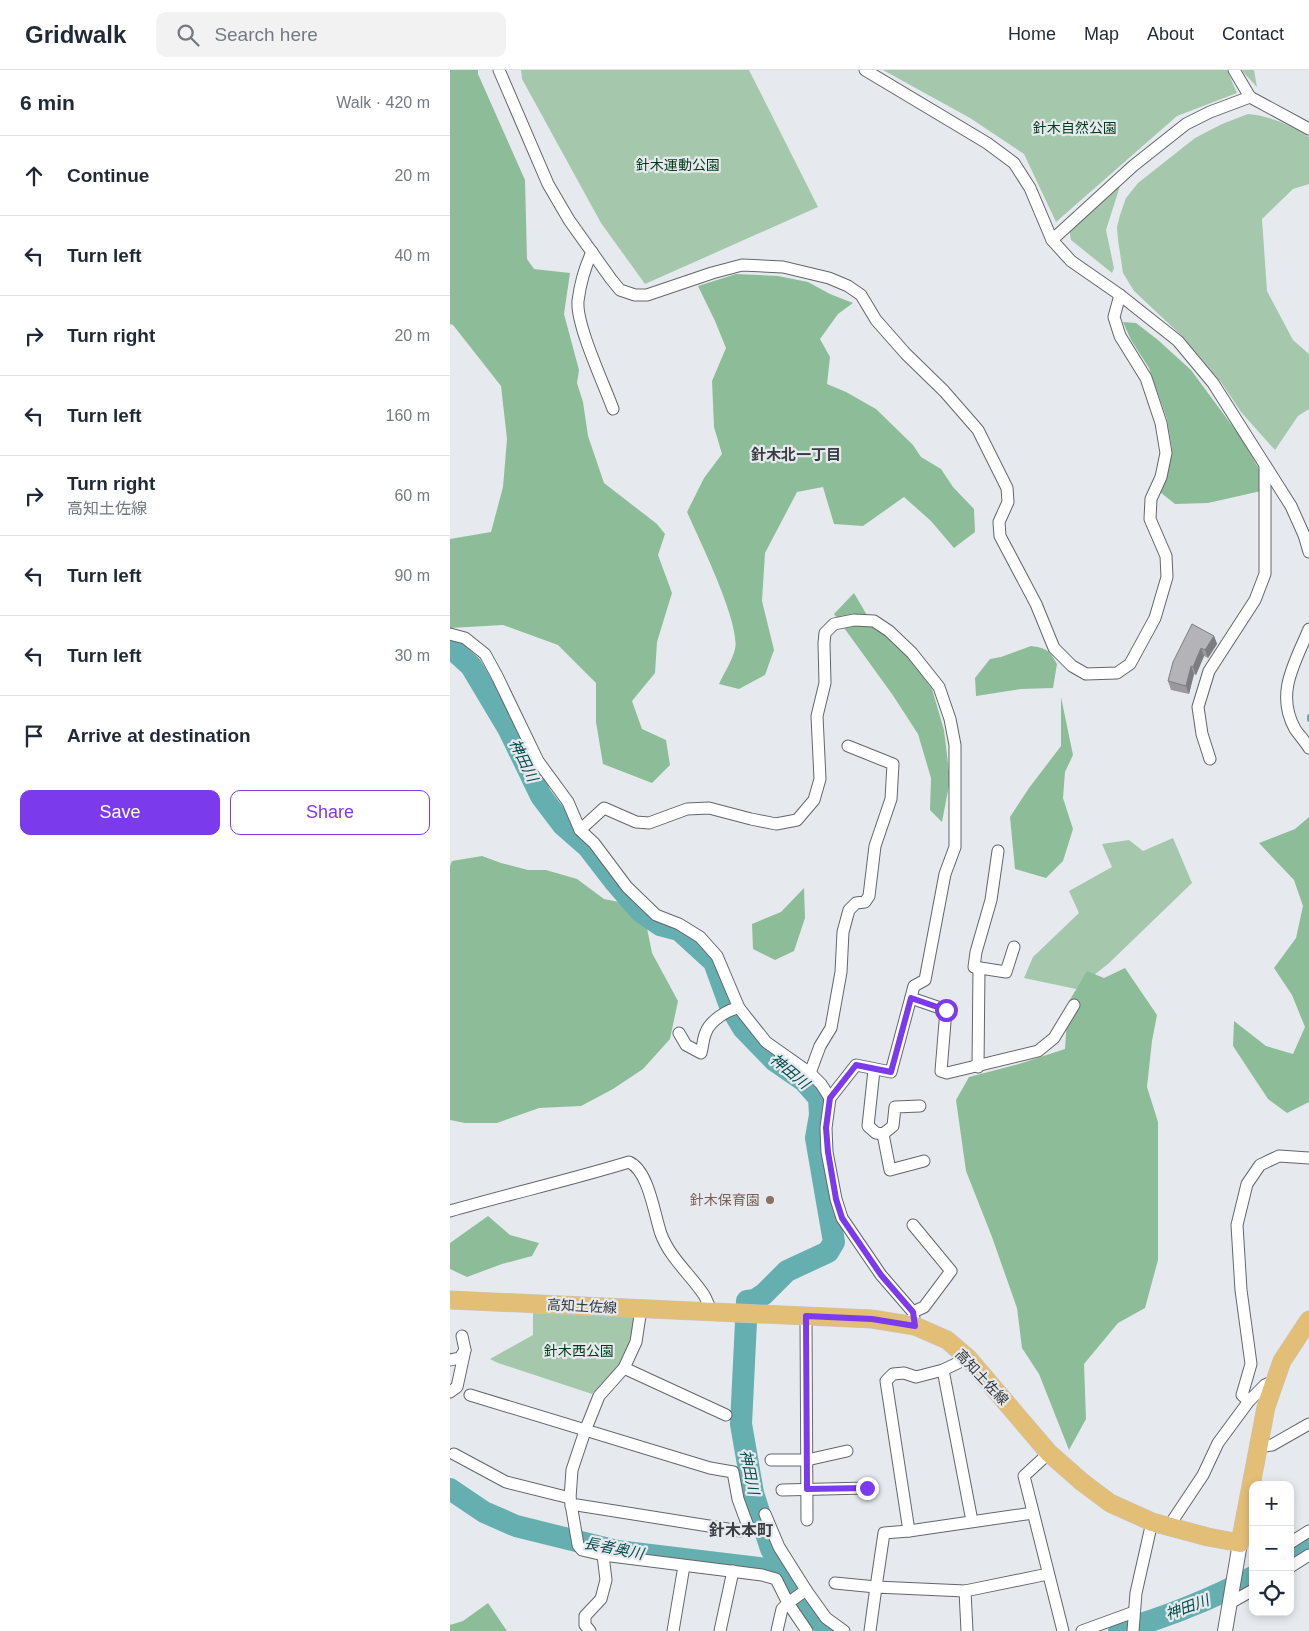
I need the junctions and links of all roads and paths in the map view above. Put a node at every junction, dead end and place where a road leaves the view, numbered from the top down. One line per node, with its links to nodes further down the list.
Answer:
1 (499, 70): 7 (street)
2 (866, 70): 6 (street)
3 (1234, 70): 4 (street)
4 (1250, 97): 5 (street); 6 (street)
5 (1309, 130)
6 (1052, 240): 8 (street)
7 (592, 252): 8 (street); 9 (street)
8 (1120, 295): 10 (street)
9 (613, 409)
10 (1265, 465): 11 (street); 16 (street)
11 (1309, 552)
12 (1309, 629): 15 (street)
13 (450, 634): 17 (street)
14 (848, 746): 27 (street)
15 (1309, 748)
16 (1210, 759)
17 (580, 830): 21 (street); 23 (street)
18 (998, 851): 20 (street)
19 (1014, 948): 20 (street)
20 (978, 968): 25 (street)
21 (911, 998): 25 (street); 26 (street)
22 (1074, 1004): 25 (street)
23 (739, 1008): 24 (street); 27 (street)
24 (679, 1033)
25 (978, 1067)
26 (874, 1070): 28 (street); 30 (street)
27 (810, 1073): 28 (street)
28 (830, 1098): 39 (street)
29 (920, 1106): 30 (street)
30 (883, 1134): 32 (street)
31 (1309, 1158): 50 (street)
32 (924, 1161)
33 (450, 1211): 37 (street)
34 (914, 1225): 39 (street)
35 (450, 1300): 36 (main road, 高知土佐線)
36 (641, 1309): 37 (main road, 高知土佐線); 45 (street)
37 (712, 1312): 38 (main road, 高知土佐線)
38 (806, 1316): 39 (main road, 高知土佐線); 59 (street)
39 (914, 1319): 43 (main road, 高知土佐線)
40 (1309, 1320): 47 (main road)
41 (462, 1336): 42 (street)
42 (465, 1350): 44 (street); 48 (street)
43 (968, 1358): 46 (street); 56 (main road, 高知土佐線)
44 (450, 1360)
45 (624, 1368): 51 (street); 53 (street)
46 (943, 1370): 67 (street); 69 (street)
47 (1276, 1380): 50 (street); 54 (main road)
48 (450, 1392)
49 (470, 1395): 53 (street)
50 (1249, 1402): 68 (street)
51 (726, 1415)
52 (1309, 1424): 54 (street)
53 (585, 1431): 63 (street); 63 (street)
54 (1258, 1447): 72 (main road)
55 (847, 1451): 59 (street)
56 (1049, 1453): 64 (street); 68 (main road, 高知土佐線)
57 (454, 1454): 63 (street)
58 (771, 1460): 59 (street)
59 (807, 1460): 61 (street)
60 (867, 1488): 61 (street)
61 (807, 1489): 62 (street); 66 (street)
62 (782, 1490)
63 (570, 1502): 73 (street)
64 (1033, 1513): 67 (street); 78 (street)
65 (765, 1514): 81 (street)
66 (807, 1520)
67 (972, 1521): 69 (street)
68 (1161, 1524): 72 (main road, 高知土佐線); 86 (street)
69 (909, 1531): 80 (street)
70 (1309, 1531): 71 (street)
71 (1294, 1540)
72 (1240, 1543): 84 (street)
73 (603, 1555): 76 (street); 87 (street)
74 (1309, 1555): 75 (street)
75 (1294, 1564)
76 (684, 1566): 77 (street); 88 (street)
77 (733, 1571): 85 (street); 89 (street)
78 (1048, 1574): 82 (street); 95 (street)
79 (835, 1583): 80 (street)
80 (876, 1587): 82 (street); 93 (street)
81 (805, 1591): 85 (street); 92 (street)
82 (965, 1591): 94 (street)
83 (1249, 1592): 84 (street)
84 (1231, 1599): 97 (street)
85 (790, 1601): 90 (street); 91 (street)
86 (1133, 1621): 96 (street)
87 (590, 1631)
88 (673, 1631)
89 (720, 1631)
90 (777, 1631)
91 (808, 1631)
92 (844, 1631)
93 (870, 1631)
94 (967, 1631)
95 (1063, 1631)
96 (1082, 1631)
97 (1225, 1631)

